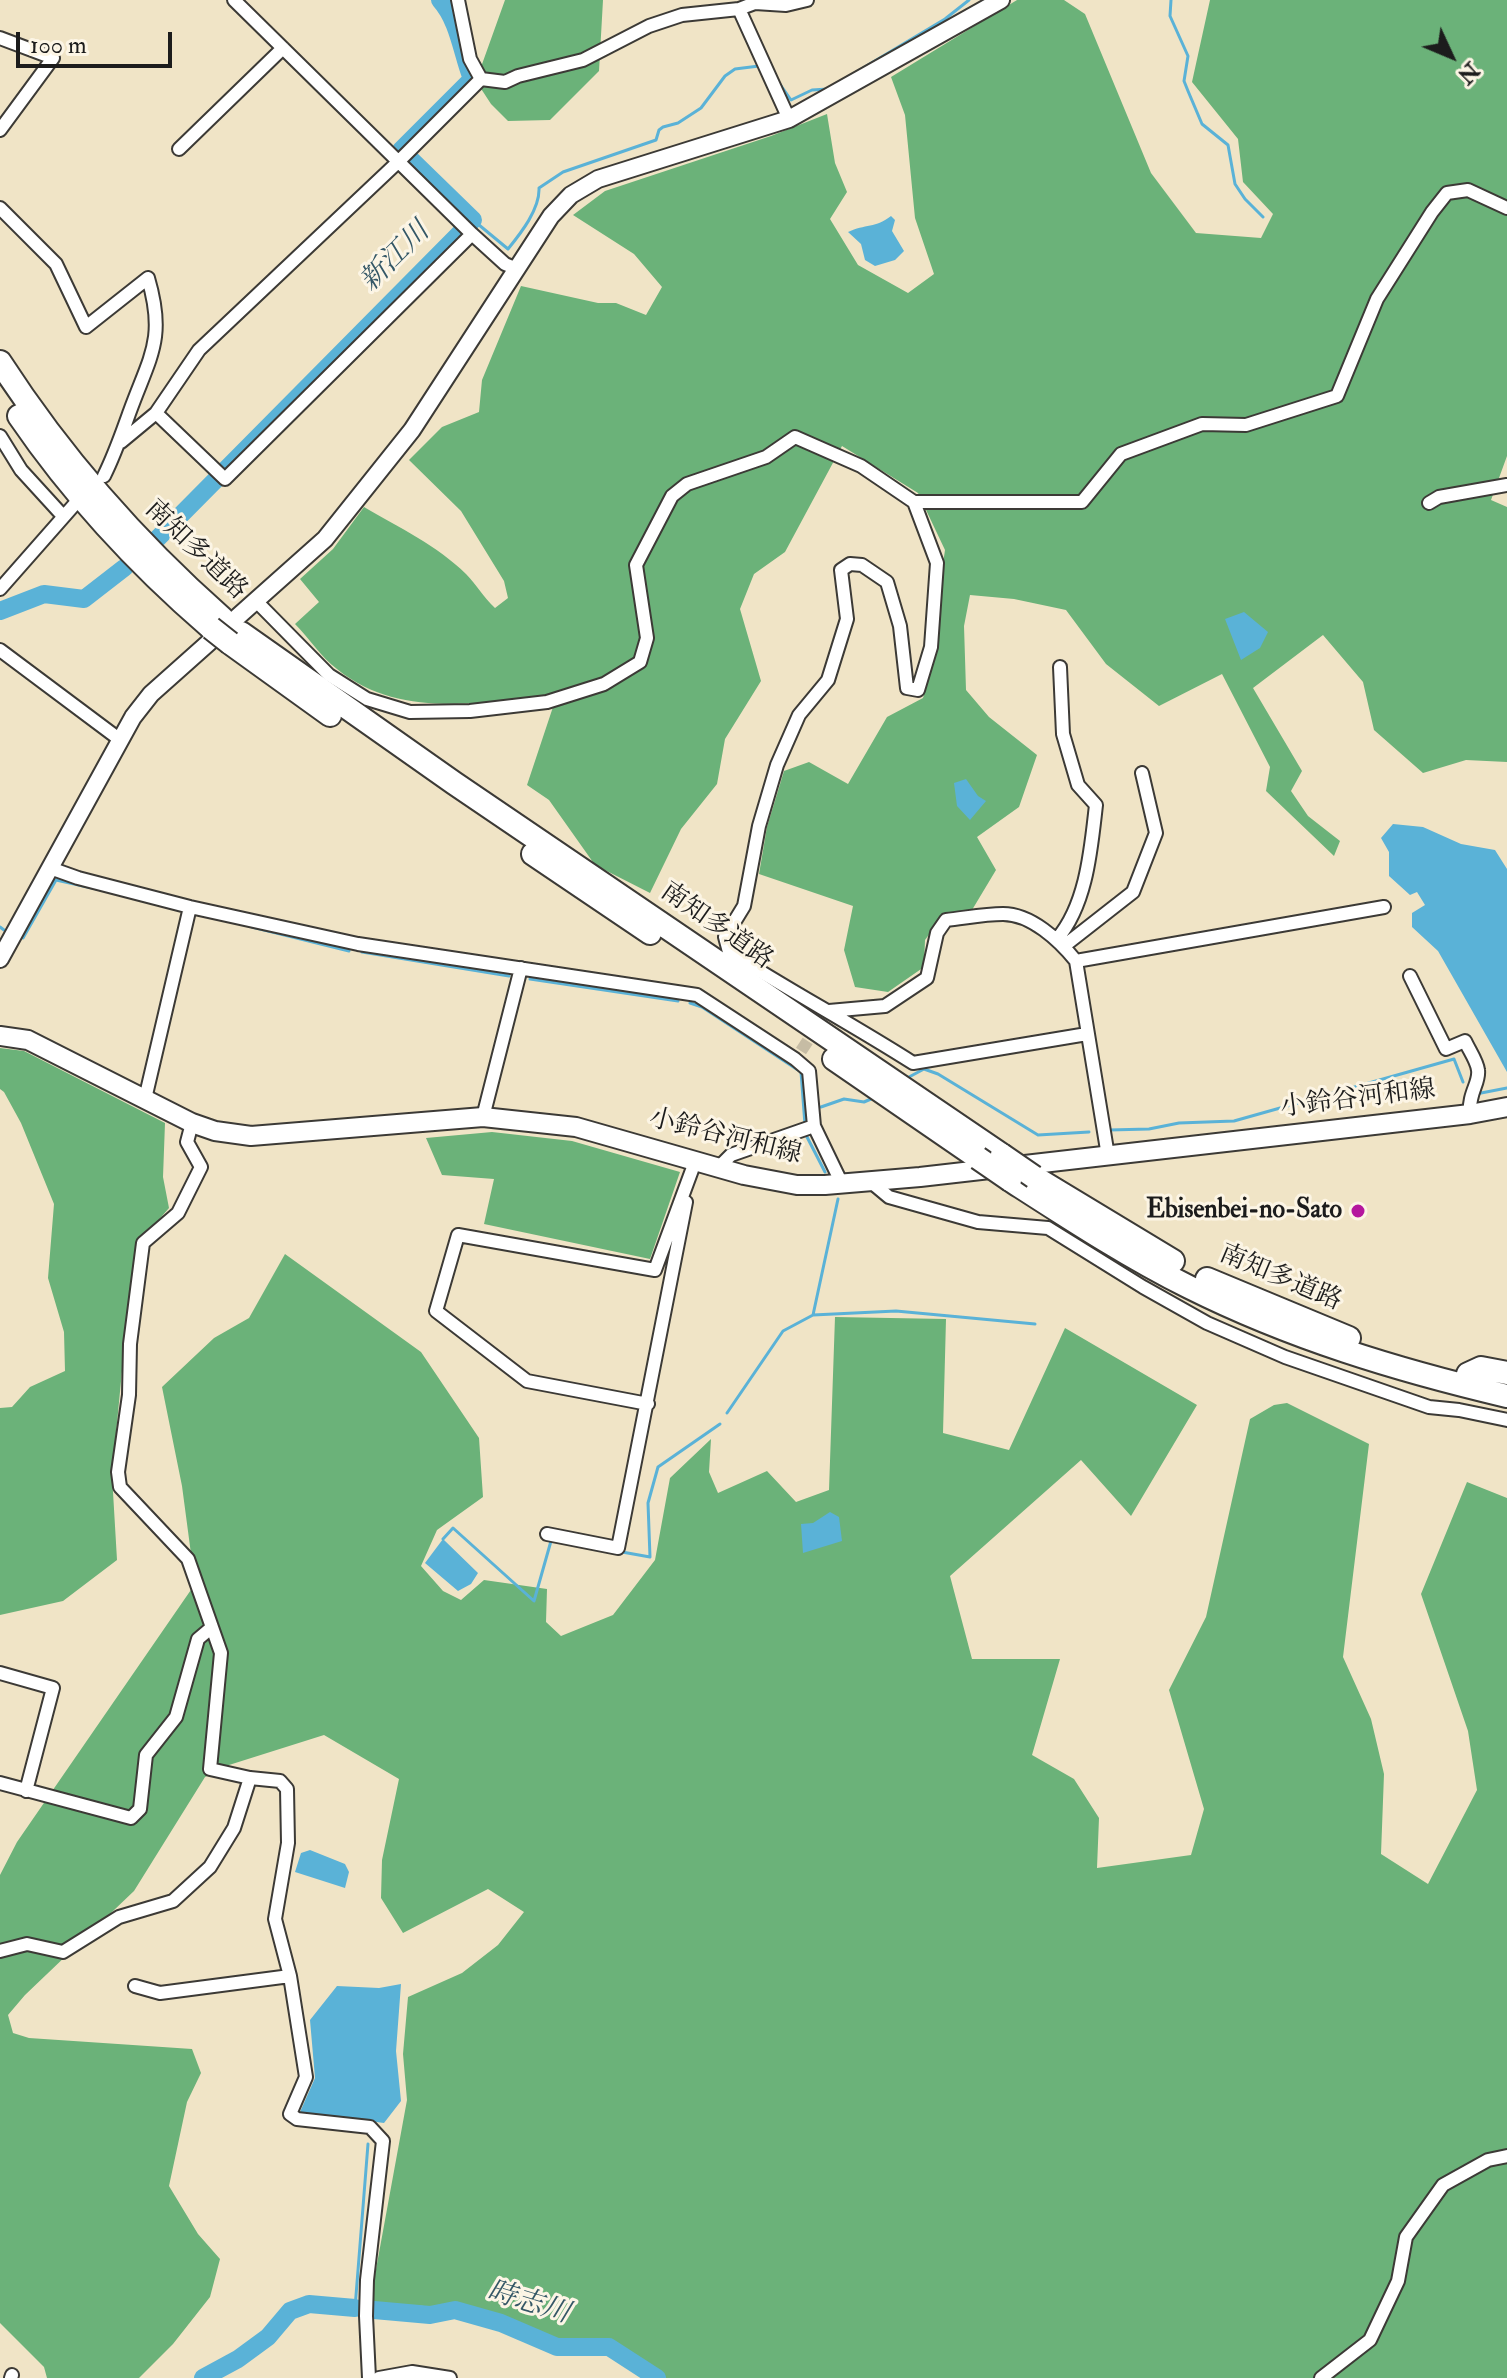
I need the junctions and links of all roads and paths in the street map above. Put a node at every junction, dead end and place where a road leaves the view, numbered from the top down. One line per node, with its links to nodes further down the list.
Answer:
1 (234, 0): 8 (street)
2 (807, 0): 6 (street)
3 (1001, 0): 5 (street)
4 (457, 1): 9 (street)
5 (978, 6): 10 (street)
6 (739, 9): 9 (street); 10 (street)
7 (0, 38): 11 (street)
8 (283, 48): 12 (street); 13 (street)
9 (481, 79): 13 (street)
10 (789, 119): 17 (street)
11 (0, 130)
12 (179, 149)
13 (403, 158): 16 (street); 20 (street)
14 (0, 208): 22 (street)
15 (1507, 208): 25 (street)
16 (472, 234): 17 (street); 20 (street)
17 (517, 269): 30 (street)
18 (0, 362): 31 (highway, 南知多道路)
19 (0, 388): 31 (highway, 南知多道路)
20 (156, 413): 22 (street)
21 (0, 436): 28 (street)
22 (121, 442): 23 (street)
23 (104, 476)
24 (1507, 485): 26 (street)
25 (914, 502): 30 (street); 45 (street)
26 (1429, 503)
27 (74, 505): 28 (street)
28 (63, 516): 29 (street)
29 (0, 589)
30 (257, 602): 35 (street)
31 (216, 623): 32 (highway, 南知多道路)
32 (235, 638): 60 (highway, 南知多道路, bridge); 62 (highway, 南知多道路, bridge)
33 (0, 650): 35 (street)
34 (1060, 667): 40 (street)
35 (119, 739): 37 (street)
36 (1142, 773): 40 (street)
37 (50, 868): 38 (street); 41 (street)
38 (190, 907): 43 (street); 48 (street)
39 (1384, 907): 42 (street)
40 (1060, 942): 42 (street); 45 (street)
41 (0, 959)
42 (1076, 961): 46 (street)
43 (521, 968): 51 (street); 53 (street)
44 (1410, 976): 50 (street)
45 (828, 1013): 46 (street)
46 (1087, 1034): 54 (street)
47 (0, 1036): 48 (main road, 小鈴谷河和線)
48 (145, 1099): 52 (main road, 小鈴谷河和線)
49 (1507, 1107): 50 (main road, 小鈴谷河和線)
50 (1470, 1114): 54 (main road, 小鈴谷河和線)
51 (483, 1117): 52 (main road, 小鈴谷河和線); 55 (main road, 小鈴谷河和線)
52 (192, 1123): 66 (street)
53 (814, 1126): 56 (street); 58 (street)
54 (1108, 1156): 57 (main road, 小鈴谷河和線)
55 (694, 1165): 56 (main road, 小鈴谷河和線); 63 (street); 63 (street)
56 (719, 1167): 58 (main road, 小鈴谷河和線)
57 (871, 1182): 58 (main road, 小鈴谷河和線); 64 (street)
58 (842, 1184)
59 (1507, 1373): 60 (highway)
60 (1468, 1374): 61 (highway, 南知多道路)
61 (1507, 1383)
62 (1507, 1396)
63 (648, 1404): 65 (street)
64 (1507, 1420)
65 (547, 1534)
66 (211, 1628): 68 (street); 70 (street)
67 (0, 1673): 70 (street)
68 (250, 1778): 71 (street); 72 (street)
69 (0, 1783): 70 (street)
70 (26, 1791)
71 (0, 1951)
72 (290, 1976): 73 (street); 75 (street)
73 (135, 1986)
74 (1507, 2156): 78 (street)
75 (369, 2378)
76 (379, 2378): 77 (street)
77 (450, 2378)
78 (1321, 2378)

